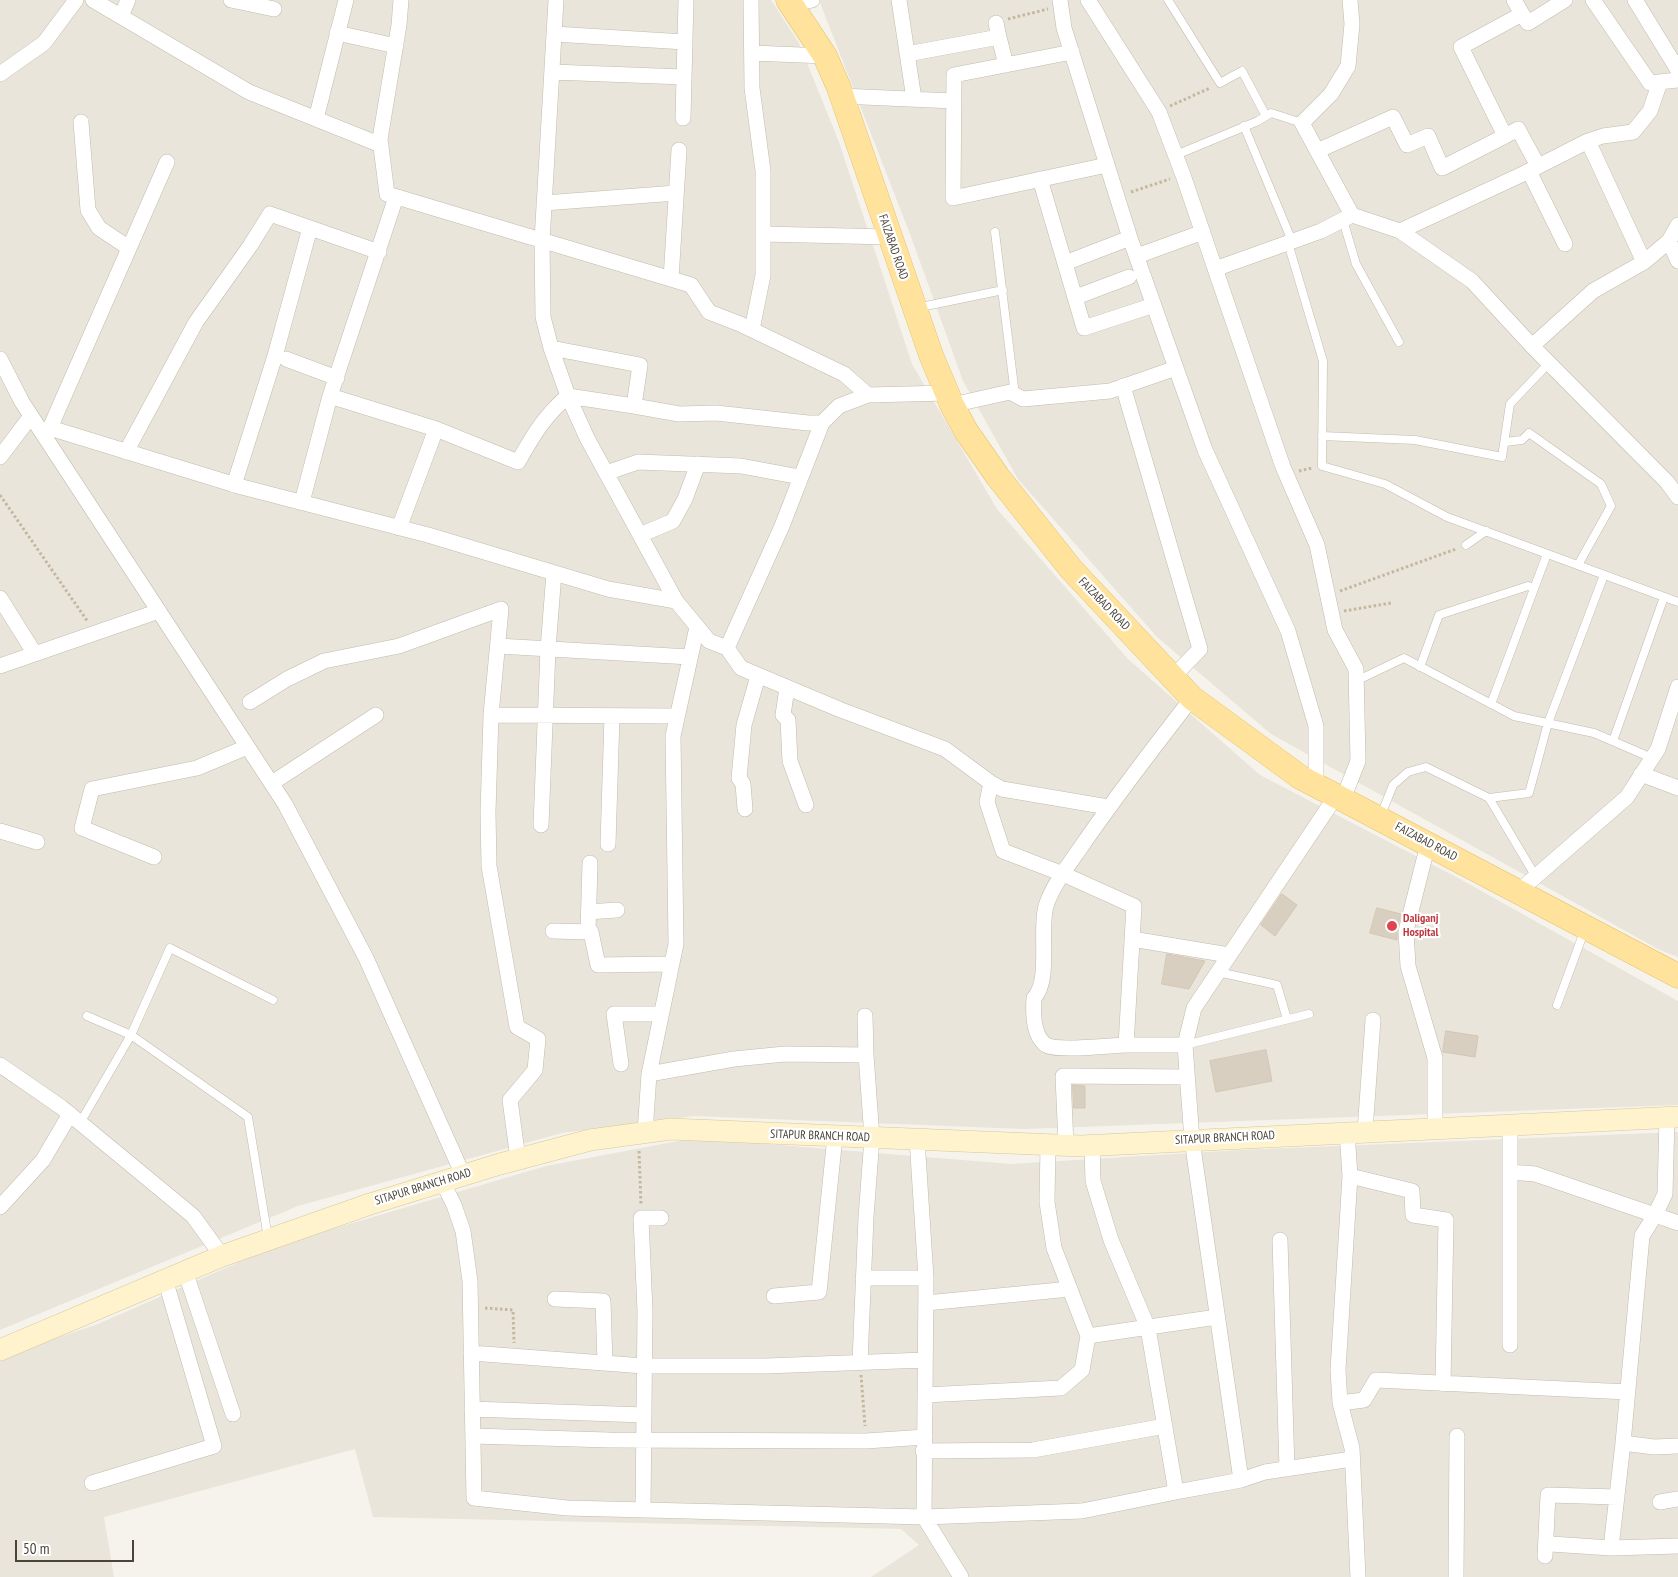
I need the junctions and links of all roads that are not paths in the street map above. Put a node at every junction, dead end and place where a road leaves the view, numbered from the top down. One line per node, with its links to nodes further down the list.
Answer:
1 (76, 0): 34 (street)
2 (93, 0): 22 (street)
3 (128, 0): 22 (street)
4 (231, 0): 20 (street)
5 (346, 0): 23 (street)
6 (401, 0): 26 (street)
7 (556, 0): 24 (street)
8 (686, 0): 25 (street)
9 (751, 0): 28 (street)
10 (899, 0): 29 (street)
11 (1088, 0): 52 (street)
12 (1168, 0): 41 (lane)
13 (1350, 0): 45 (street)
14 (1514, 0): 21 (street)
15 (1566, 0): 21 (street)
16 (1593, 0): 37 (street)
17 (1635, 0): 32 (street)
18 (797, 2): 30 (main road, FAIZABAD ROAD)
19 (1055, 5): 27 (street)
20 (274, 9)
21 (1522, 14): 47 (street)
22 (121, 16): 43 (street)
23 (337, 33): 26 (street); 43 (street)
24 (554, 34): 25 (street); 33 (street)
25 (685, 42): 35 (street)
26 (396, 46): 49 (street)
27 (1072, 52): 31 (street); 54 (street)
28 (752, 53): 30 (street); 66 (street)
29 (907, 54): 31 (street); 39 (street)
30 (825, 56): 38 (main road, FAIZABAD ROAD)
31 (1006, 65): 40 (street)
32 (1678, 70)
33 (552, 72): 35 (street); 59 (street)
34 (0, 74)
35 (684, 77): 42 (street)
36 (1678, 80): 37 (street)
37 (1660, 82): 48 (street)
38 (841, 96): 39 (street); 67 (main road, FAIZABAD ROAD)
39 (914, 99): 40 (street)
40 (954, 100): 56 (street)
41 (1266, 116): 45 (lane); 46 (lane)
42 (683, 118)
43 (316, 119): 49 (street)
44 (81, 122): 73 (street)
45 (1302, 123): 51 (street)
46 (1244, 126): 52 (lane); 71 (lane)
47 (1505, 136): 51 (street); 55 (street)
48 (1588, 141): 55 (street); 77 (street)
49 (381, 145): 58 (street)
50 (679, 150): 57 (street)
51 (1317, 151): 60 (street)
52 (1176, 155): 65 (street)
53 (167, 162): 73 (street)
54 (1107, 164): 56 (street); 68 (street)
55 (1533, 168): 63 (street); 72 (street)
56 (1040, 179): 78 (street)
57 (676, 193): 59 (street); 81 (street)
58 (396, 197): 69 (street); 74 (street)
59 (544, 203): 69 (street)
60 (1348, 218): 63 (street); 71 (street); 87 (lane)
61 (1678, 225): 70 (street)
62 (310, 228): 74 (street); 108 (street); 114 (street)
63 (1400, 231): 88 (street)
64 (995, 232): 82 (lane)
65 (1203, 232): 75 (street); 79 (street)
66 (763, 234): 67 (street); 86 (street)
67 (890, 237): 85 (main road, FAIZABAD ROAD)
68 (1130, 238): 75 (street); 78 (street)
69 (542, 241): 81 (street); 89 (street)
70 (1669, 241): 76 (street); 77 (street)
71 (1290, 242): 79 (street); 106 (lane)
72 (1564, 244)
73 (130, 248): 105 (street)
74 (379, 252): 94 (street)
75 (1137, 256): 84 (street)
76 (1678, 261)
77 (1644, 262): 88 (street)
78 (1065, 263): 83 (street)
79 (1215, 269): 141 (street)
80 (1129, 277): 83 (street)
81 (671, 279): 86 (street)
82 (1003, 290): 85 (lane); 97 (lane)
83 (1076, 297): 84 (street)
84 (1154, 305): 93 (street)
85 (914, 308): 100 (main road, FAIZABAD ROAD)
86 (752, 330): 96 (street)
87 (1399, 342)
88 (1532, 346): 92 (street)
89 (551, 348): 99 (street); 101 (street)
90 (286, 359): 94 (street)
91 (0, 360): 102 (street)
92 (1549, 364): 107 (lane); 113 (street)
93 (1176, 368): 95 (street); 160 (street)
94 (337, 378): 98 (street)
95 (1123, 386): 97 (street); 140 (street)
96 (868, 395): 100 (street); 103 (street)
97 (1015, 395): 100 (street)
98 (330, 396): 104 (street); 116 (street)
99 (568, 396): 101 (street); 104 (street); 111 (street)
100 (950, 399): 140 (main road, FAIZABAD ROAD)
101 (634, 406): 103 (street)
102 (31, 416): 105 (street); 109 (street)
103 (822, 423): 112 (street)
104 (436, 430): 117 (street)
105 (48, 433): 108 (street); 130 (street)
106 (1322, 436): 107 (lane); 118 (lane)
107 (1505, 442): 122 (lane)
108 (126, 452): 114 (street)
109 (0, 457)
110 (698, 464): 111 (street); 112 (street); 119 (street)
111 (606, 473): 119 (street)
112 (800, 477): 133 (street)
113 (1673, 484): 115 (street)
114 (234, 485): 116 (street)
115 (1678, 497)
116 (302, 502): 117 (street)
117 (399, 528): 123 (street)
118 (1486, 531): 120 (lane); 121 (lane)
119 (640, 535): 128 (street)
120 (1466, 545)
121 (1546, 554): 122 (lane); 125 (lane)
122 (1578, 565): 124 (lane)
123 (554, 573): 128 (street); 134 (street)
124 (1604, 575): 126 (lane); 152 (lane)
125 (1534, 588): 138 (lane); 146 (lane)
126 (1664, 597): 129 (lane); 153 (lane)
127 (0, 598): 135 (street)
128 (676, 601): 131 (street)
129 (1678, 602)
130 (159, 612): 135 (street); 154 (street)
131 (697, 627): 133 (street); 136 (street)
132 (498, 646): 134 (street); 145 (street); 148 (street)
133 (727, 648): 139 (street)
134 (548, 649): 136 (street); 149 (street)
135 (35, 654): 137 (street)
136 (690, 657): 151 (street)
137 (0, 666)
138 (1420, 667): 141 (lane); 146 (lane)
139 (758, 676): 143 (street); 164 (street)
140 (1173, 677): 144 (main road, FAIZABAD ROAD)
141 (1356, 681): 160 (street)
142 (1678, 687): 155 (street)
143 (787, 688): 158 (street); 162 (street)
144 (1192, 698): 160 (main road, FAIZABAD ROAD); 163 (street)
145 (250, 702)
146 (1490, 704): 152 (lane)
147 (376, 715): 157 (street)
148 (491, 715): 149 (street); 213 (street)
149 (545, 716): 150 (street); 166 (street)
150 (612, 716): 151 (street); 169 (street)
151 (677, 716): 182 (street)
152 (1548, 723): 153 (lane); 161 (lane)
153 (1613, 742): 155 (lane)
154 (247, 747): 157 (street); 171 (street)
155 (1652, 758): 156 (street)
156 (1641, 774): 159 (street); 174 (street)
157 (272, 783): 215 (street)
158 (991, 783): 163 (street); 173 (street)
159 (1678, 788)
160 (1332, 793): 165 (main road, FAIZABAD ROAD); 181 (street)
161 (1489, 798): 165 (lane); 174 (lane)
162 (806, 805)
163 (1108, 807): 173 (street)
164 (745, 809)
165 (1380, 818): 170 (main road, FAIZABAD ROAD)
166 (541, 825)
167 (0, 831): 168 (street)
168 (37, 842)
169 (608, 844)
170 (1428, 844): 174 (main road, FAIZABAD ROAD); 204 (street)
171 (154, 857)
172 (590, 863): 176 (street)
173 (1063, 874): 180 (street); 194 (street)
174 (1528, 884): 177 (main road, FAIZABAD ROAD)
175 (617, 910): 176 (street)
176 (588, 912): 179 (street)
177 (1586, 927): 184 (main road, FAIZABAD ROAD); 186 (lane)
178 (553, 931): 179 (street)
179 (588, 932): 182 (street)
180 (1132, 939): 181 (street); 194 (street)
181 (1229, 955): 183 (street)
182 (671, 964): 187 (street)
183 (1218, 972): 191 (lane); 195 (street)
184 (1678, 976)
185 (273, 1000): 193 (lane)
186 (1557, 1005)
187 (661, 1014): 197 (street); 199 (street)
188 (1309, 1014): 191 (lane)
189 (87, 1016): 193 (lane)
190 (864, 1016): 196 (street)
191 (1288, 1019): 195 (lane)
192 (1373, 1020): 205 (street)
193 (131, 1035): 202 (lane); 222 (lane)
194 (1126, 1045): 195 (street)
195 (1185, 1045): 200 (street)
196 (866, 1055): 199 (street); 208 (street)
197 (621, 1064)
198 (0, 1065): 202 (street)
199 (650, 1074): 206 (street)
200 (1187, 1077): 210 (street); 211 (street)
201 (1672, 1118): 203 (street, SITAPUR BRANCH ROAD); 219 (street)
202 (75, 1119): 218 (street); 224 (street)
203 (1510, 1124): 204 (street, SITAPUR BRANCH ROAD); 214 (street)
204 (1435, 1128): 205 (street, SITAPUR BRANCH ROAD)
205 (1356, 1132): 210 (street, SITAPUR BRANCH ROAD); 216 (street)
206 (642, 1133): 207 (street, SITAPUR BRANCH ROAD); 213 (street, SITAPUR BRANCH ROAD)
207 (835, 1136): 208 (street, SITAPUR BRANCH ROAD); 230 (street)
208 (872, 1138): 209 (street, SITAPUR BRANCH ROAD); 226 (street)
209 (917, 1139): 211 (street, SITAPUR BRANCH ROAD); 227 (street)
210 (1192, 1140): 212 (street, SITAPUR BRANCH ROAD); 233 (street)
211 (1057, 1145): 212 (street, SITAPUR BRANCH ROAD); 229 (street)
212 (1092, 1145): 234 (street)
213 (518, 1159): 215 (street, SITAPUR BRANCH ROAD)
214 (1510, 1172): 219 (street); 236 (street)
215 (463, 1175): 217 (street, SITAPUR BRANCH ROAD)
216 (1350, 1176): 243 (street); 246 (street)
217 (442, 1182): 222 (street, SITAPUR BRANCH ROAD); 238 (street)
218 (0, 1207)
219 (1655, 1215): 221 (street); 244 (street)
220 (661, 1218): 242 (street)
221 (1678, 1223)
222 (269, 1240): 224 (street, SITAPUR BRANCH ROAD)
223 (1280, 1240): 258 (street)
224 (222, 1256): 225 (street, SITAPUR BRANCH ROAD)
225 (185, 1271): 228 (street, SITAPUR BRANCH ROAD); 248 (street)
226 (863, 1278): 227 (street); 240 (street)
227 (926, 1278): 232 (street)
228 (165, 1279): 237 (street, SITAPUR BRANCH ROAD); 260 (street)
229 (1070, 1289): 232 (street); 235 (street)
230 (774, 1296)
231 (555, 1299): 241 (street)
232 (926, 1303): 239 (street)
233 (1217, 1317): 234 (street); 259 (street)
234 (1148, 1328): 235 (street); 250 (street)
235 (1088, 1336): 245 (street)
236 (1510, 1344)
237 (0, 1350)
238 (471, 1353): 241 (street); 247 (street)
239 (925, 1360): 240 (street); 245 (street)
240 (860, 1362): 242 (street)
241 (605, 1363): 242 (street)
242 (644, 1366): 249 (street)
243 (1443, 1384): 244 (street); 246 (street)
244 (1628, 1392): 254 (street)
245 (925, 1395): 255 (street)
246 (1340, 1403): 257 (street)
247 (472, 1409): 249 (street); 251 (street)
248 (233, 1414)
249 (644, 1415): 253 (street)
250 (1165, 1426): 255 (street); 261 (street)
251 (473, 1436): 253 (street); 265 (street)
252 (1457, 1436): 271 (street)
253 (644, 1440): 255 (street); 265 (street)
254 (1623, 1443): 256 (street); 262 (street)
255 (924, 1444): 266 (street)
256 (1678, 1446)
257 (1352, 1459): 258 (street); 270 (street)
258 (1287, 1468): 259 (street)
259 (1241, 1480): 261 (street)
260 (92, 1483)
261 (1176, 1492): 266 (street)
262 (1617, 1496): 268 (street); 268 (street)
263 (1678, 1498): 264 (street)
264 (1660, 1502)
265 (643, 1510): 266 (street)
266 (924, 1517): 269 (street)
267 (1678, 1546): 268 (street)
268 (1611, 1548)
269 (961, 1577)
270 (1358, 1577)
271 (1456, 1577)

